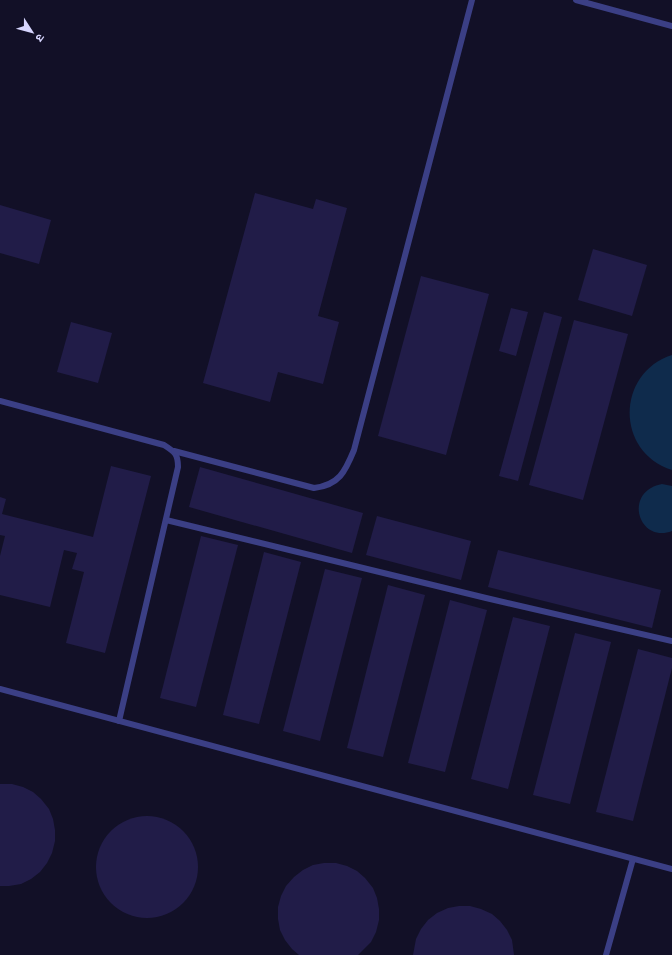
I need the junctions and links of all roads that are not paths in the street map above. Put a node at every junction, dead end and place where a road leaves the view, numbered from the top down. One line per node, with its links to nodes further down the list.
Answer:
1 (472, 0): 5 (lane)
2 (576, 0): 3 (lane)
3 (672, 26)
4 (0, 402): 5 (lane)
5 (174, 450): 6 (lane)
6 (166, 520): 7 (lane); 9 (lane)
7 (672, 641)
8 (0, 689): 9 (lane)
9 (119, 721): 10 (lane)
10 (633, 859): 11 (lane); 12 (lane)
11 (672, 869)
12 (606, 955)

